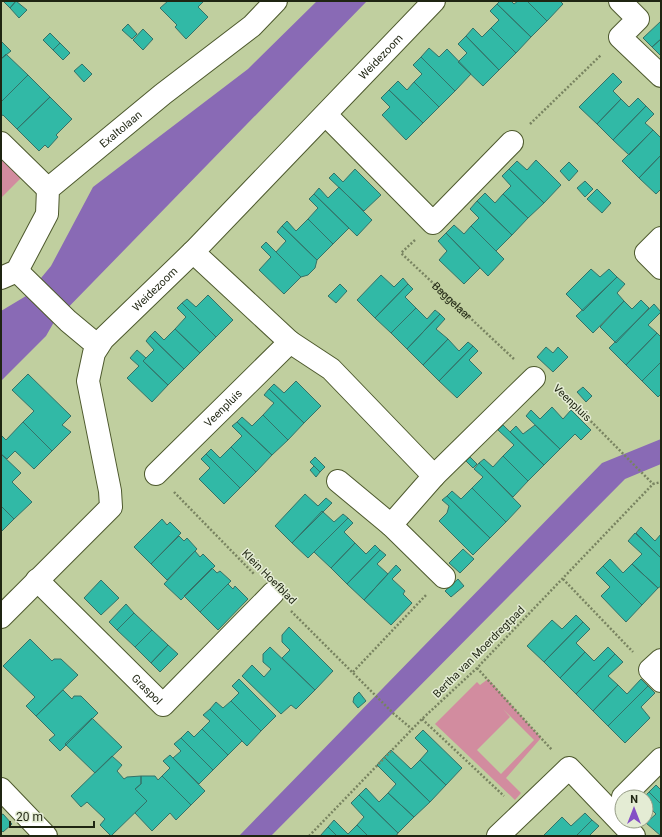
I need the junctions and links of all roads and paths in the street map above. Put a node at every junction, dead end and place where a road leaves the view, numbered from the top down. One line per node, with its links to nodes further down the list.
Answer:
1 (276, 1): 9 (street, Exaltolaan)
2 (434, 1): 6 (street, Weidezoom)
3 (620, 1): 4 (street)
4 (620, 37): 5 (street); 7 (path)
5 (661, 76)
6 (326, 115): 10 (street); 12 (street, Weidezoom)
7 (512, 142): 10 (street)
8 (1, 143): 9 (street)
9 (48, 189): 14 (street)
10 (433, 223): 17 (path, Baggelaar)
11 (661, 238): 13 (street)
12 (193, 252): 15 (street); 16 (street, Weidezoom)
13 (661, 268)
14 (16, 277): 16 (street)
15 (290, 342): 18 (street, Veenpluis); 19 (street)
16 (98, 346): 26 (street, Weidezoom)
17 (534, 378): 19 (street); 22 (path, Veenpluis)
18 (156, 474): 27 (path, Klein Hoefblad)
19 (434, 476): 23 (street)
20 (338, 481): 23 (street)
21 (661, 482): 22 (path)
22 (653, 484): 25 (path, Bertha van Moerdregtpad)
23 (391, 525): 24 (street)
24 (444, 577): 31 (path)
25 (563, 579): 29 (path, Bertha van Moerdregtpad); 30 (path)
26 (37, 580): 27 (street, Graspol); 28 (street, Weidezoom)
27 (273, 593): 31 (path, Klein Hoefblad)
28 (1, 617)
29 (478, 668): 32 (path, Bertha van Moerdregtpad); 35 (path)
30 (657, 670)
31 (353, 672): 33 (path, Klein Hoefblad)
32 (422, 719): 33 (path, Bertha van Moerdregtpad); 39 (path)
33 (412, 729): 41 (path, Bertha van Moerdregtpad)
34 (661, 759): 37 (street)
35 (569, 768): 38 (street); 39 (street)
36 (1, 789): 40 (street)
37 (631, 789)
38 (614, 799)
39 (522, 813): 42 (street)
40 (46, 836)
41 (309, 836)
42 (498, 836)

